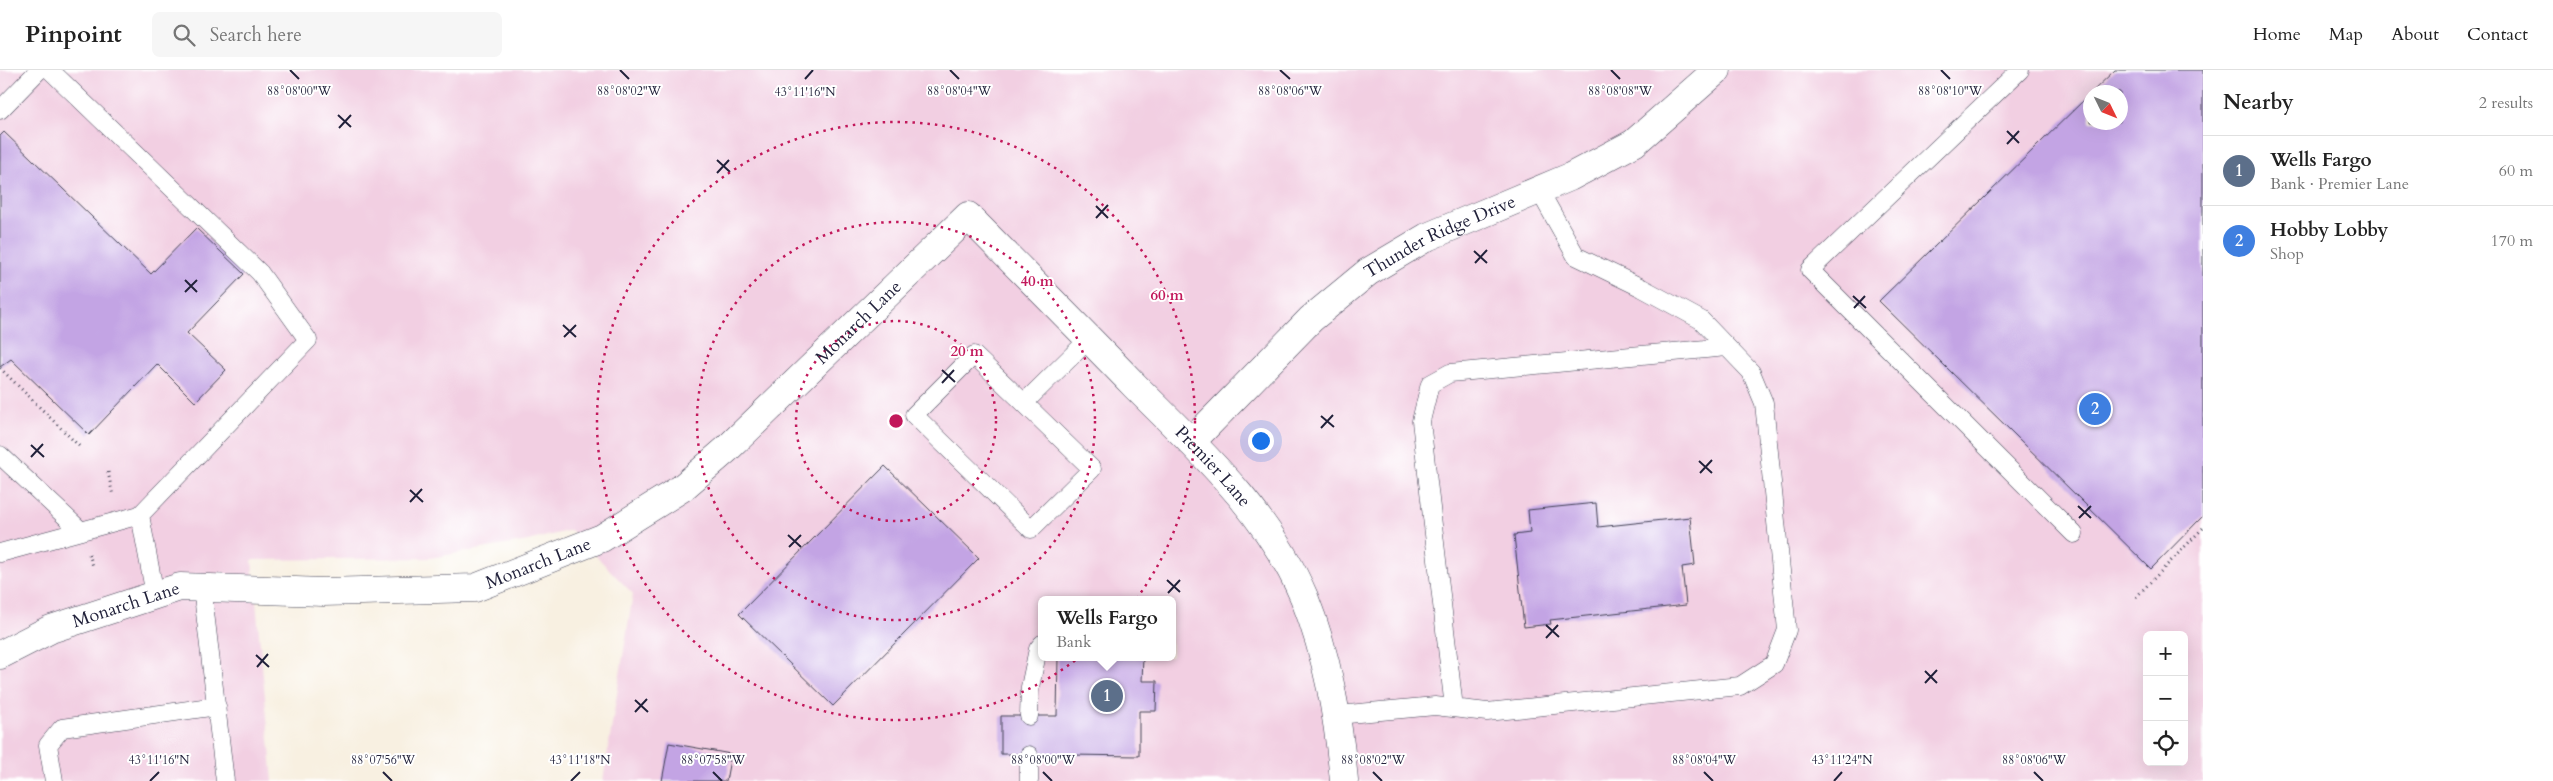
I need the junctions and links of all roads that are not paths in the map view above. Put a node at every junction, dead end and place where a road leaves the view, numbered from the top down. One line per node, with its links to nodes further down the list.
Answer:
1 (39, 70): 5 (lane)
2 (50, 70): 13 (lane)
3 (1717, 70): 6 (street, Thunder Ridge Drive)
4 (2020, 70): 15 (lane)
5 (0, 110)
6 (1539, 190): 9 (lane); 11 (street, Thunder Ridge Drive)
7 (968, 216): 8 (street, Premier Lane); 17 (street, Monarch Lane)
8 (1089, 338): 10 (lane); 11 (street, Premier Lane)
9 (1727, 348): 22 (lane); 22 (lane)
10 (1024, 403): 10 (lane)
11 (1191, 442): 23 (street, Premier Lane)
12 (0, 455): 14 (lane)
13 (140, 515): 14 (lane); 18 (lane)
14 (81, 531): 16 (lane)
15 (2074, 534)
16 (0, 553)
17 (202, 587): 18 (street, Monarch Lane); 21 (lane)
18 (155, 594): 20 (street, Monarch Lane)
19 (1038, 650): 24 (lane)
20 (0, 655)
21 (217, 706): 26 (lane); 27 (lane)
22 (1454, 708): 23 (lane)
23 (1337, 714): 29 (street, Premier Lane)
24 (1029, 716)
25 (1029, 755): 28 (lane)
26 (54, 781)
27 (225, 781)
28 (1029, 781)
29 (1344, 781)

